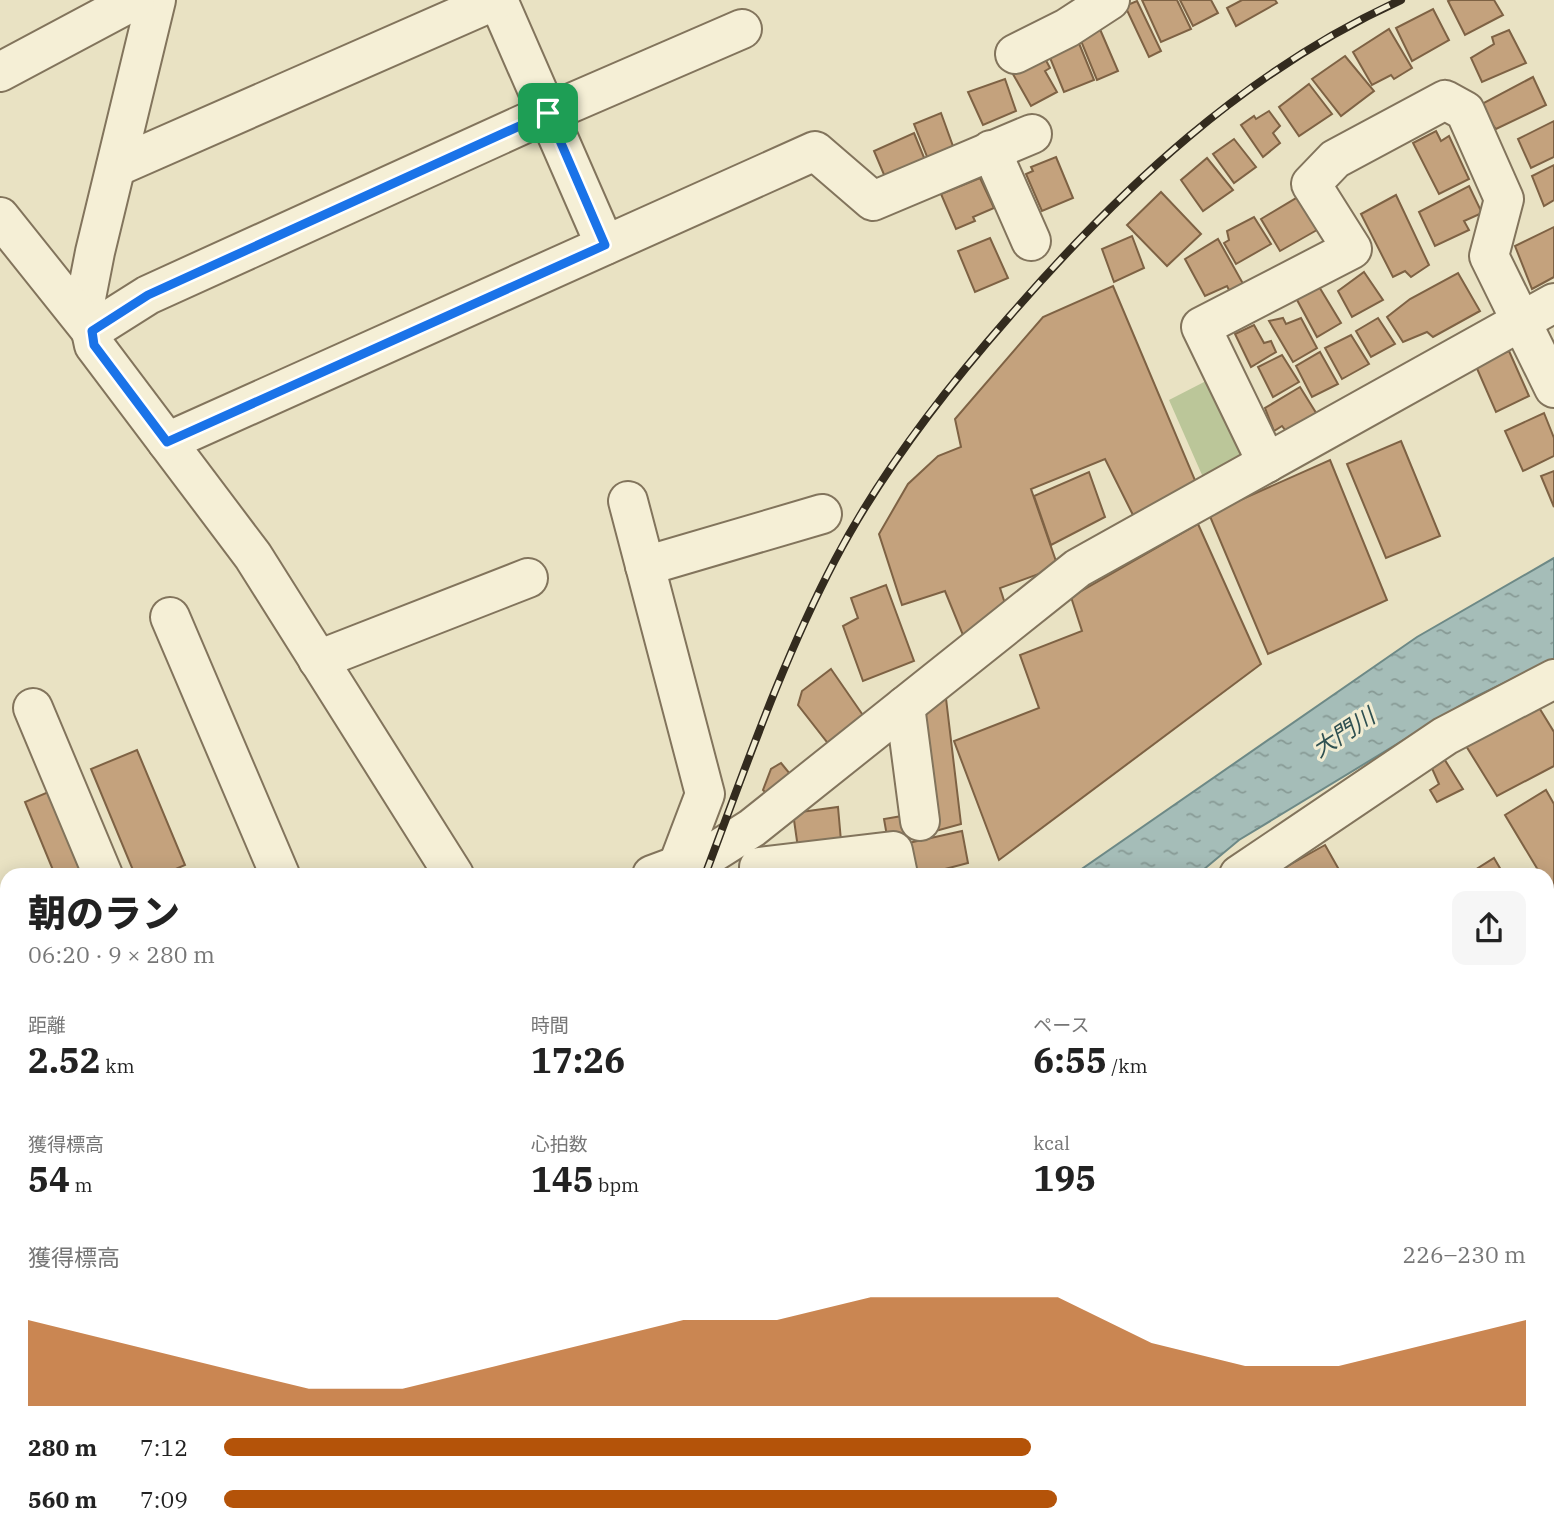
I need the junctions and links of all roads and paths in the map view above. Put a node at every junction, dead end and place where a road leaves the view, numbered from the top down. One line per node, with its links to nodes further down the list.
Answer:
1 (184, 0): 4 (street)
2 (497, 0): 8 (street); 11 (street)
3 (1094, 5): 6 (street)
4 (148, 7): 7 (street); 11 (street)
5 (742, 29): 8 (street)
6 (1016, 54)
7 (0, 72)
8 (548, 113): 14 (street); 17 (street)
9 (1032, 134): 10 (street)
10 (991, 150): 13 (street); 14 (street)
11 (116, 167): 17 (street)
12 (0, 217): 17 (street)
13 (1031, 241)
14 (605, 245): 19 (street)
15 (1554, 303): 16 (street)
16 (1521, 321): 18 (street); 20 (street); 20 (street)
17 (92, 331): 19 (street)
18 (1554, 388)
19 (167, 442): 26 (street)
20 (1267, 463): 28 (street)
21 (628, 501): 23 (street)
22 (822, 514): 23 (street)
23 (645, 566): 35 (street)
24 (528, 578): 26 (street)
25 (170, 617): 33 (street)
26 (318, 660): 34 (street)
27 (1554, 678): 40 (street)
28 (905, 706): 30 (street); 31 (street)
29 (33, 708): 32 (street)
30 (920, 821)
31 (752, 828): 36 (street); 37 (street)
32 (100, 868)
33 (277, 868)
34 (450, 868)
35 (666, 868)
36 (670, 868)
37 (759, 868)
38 (779, 868): 39 (street)
39 (897, 868)
40 (1253, 868)

